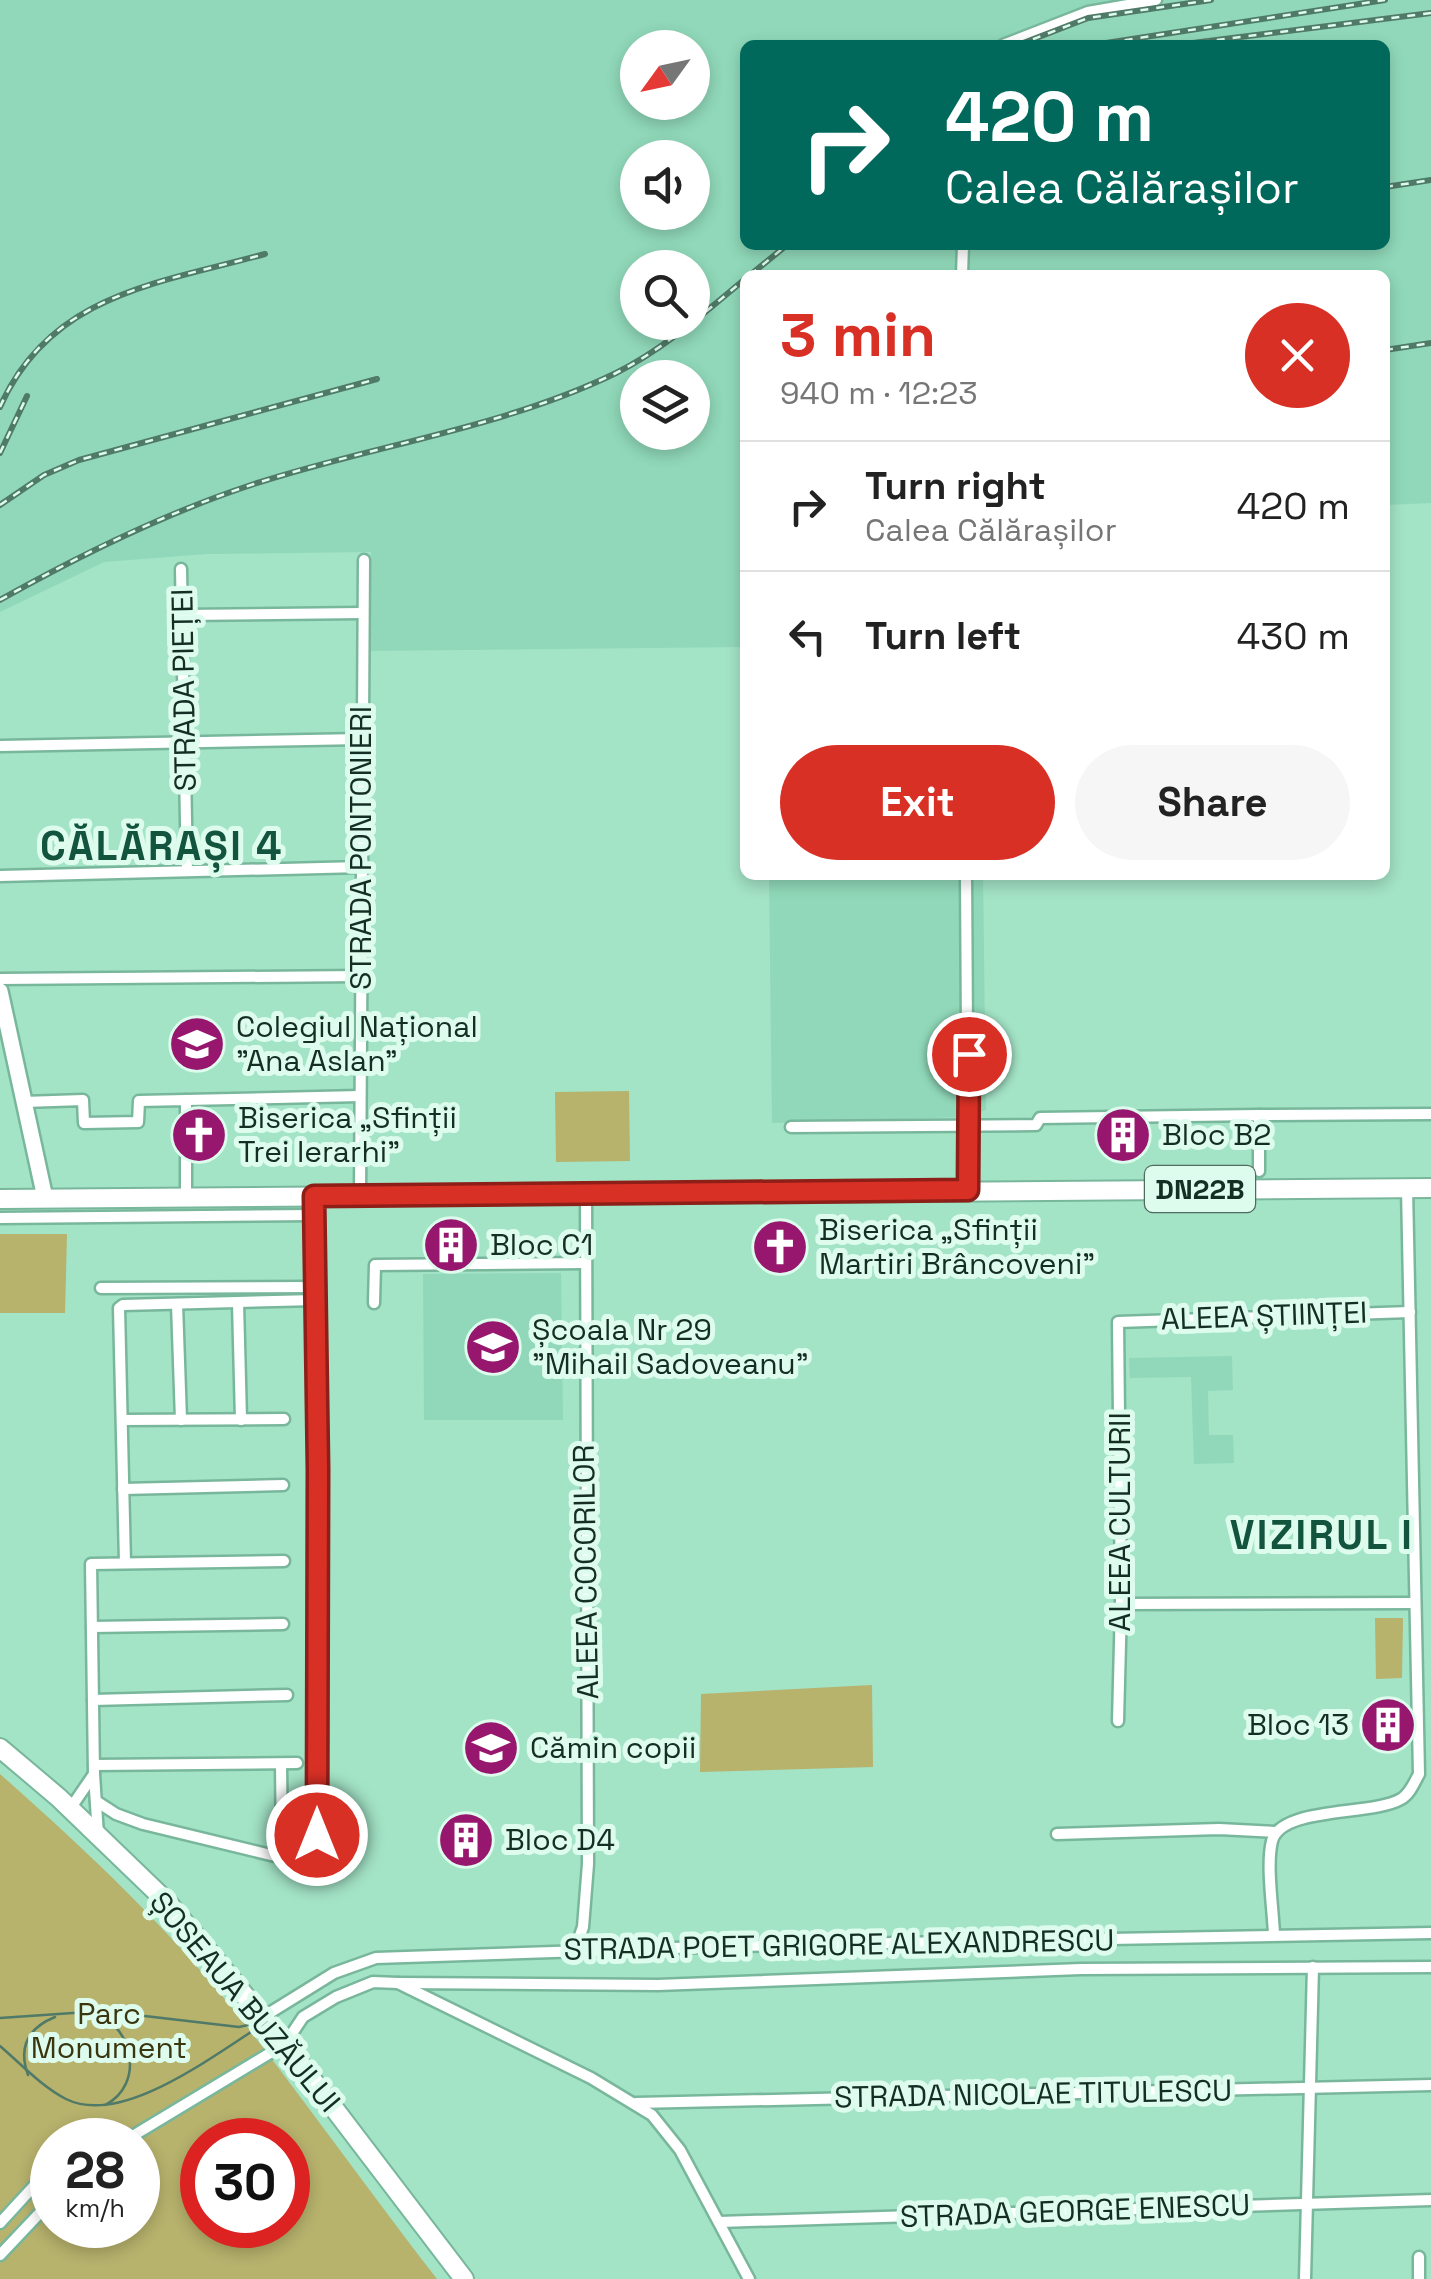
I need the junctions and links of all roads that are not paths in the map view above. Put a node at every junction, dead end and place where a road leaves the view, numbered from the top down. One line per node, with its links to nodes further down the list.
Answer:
1 (1156, 0): 2 (street)
2 (1016, 40)
3 (364, 560): 5 (street, STRADA PONTONIERI)
4 (181, 569): 6 (street, STRADA PIEȚEI)
5 (362, 613): 6 (street); 7 (street, STRADA PONTONIERI)
6 (184, 615): 8 (street, STRADA PIEȚEI)
7 (362, 740): 8 (street); 10 (street, STRADA PONTONIERI)
8 (186, 741): 9 (street); 11 (street, STRADA PIEȚEI)
9 (0, 746)
10 (361, 867): 11 (street); 14 (street, STRADA PONTONIERI)
11 (187, 870): 12 (street)
12 (0, 876)
13 (966, 880): 22 (street)
14 (361, 976): 15 (street); 17 (street, STRADA PONTONIERI)
15 (0, 980)
16 (0, 990): 19 (street)
17 (360, 1096): 18 (street); 29 (street, STRADA PONTONIERI)
18 (186, 1100): 19 (street); 31 (street)
19 (24, 1102): 32 (street)
20 (1431, 1114): 21 (street)
21 (1258, 1115): 22 (street); 24 (street)
22 (970, 1126): 23 (street); 27 (street)
23 (791, 1127)
24 (1259, 1171)
25 (1408, 1188): 26 (main road, DN22B); 27 (main road, DN22B); 43 (street)
26 (1431, 1188)
27 (968, 1190): 28 (main road, DN22B)
28 (586, 1193): 29 (main road, DN22B); 36 (street, ALEEA COCORILOR)
29 (360, 1195): 30 (main road, DN22B)
30 (314, 1196): 31 (main road, DN22B); 34 (street)
31 (186, 1197): 32 (main road, DN22B)
32 (45, 1198): 33 (main road, DN22B)
33 (0, 1199)
34 (314, 1215): 35 (street); 37 (street)
35 (0, 1218)
36 (584, 1263): 41 (street); 72 (street, ALEEA COCORILOR)
37 (316, 1287): 38 (street); 39 (street)
38 (101, 1288)
39 (316, 1300): 40 (street); 69 (street)
40 (238, 1302): 42 (street); 48 (street)
41 (374, 1303)
42 (177, 1304): 46 (street); 47 (street)
43 (1410, 1312): 44 (street, ALEEA ȘTIINȚEI); 53 (street)
44 (1118, 1322): 54 (street, ALEEA CULTURII)
45 (284, 1419): 48 (street)
46 (122, 1420): 47 (street); 50 (street)
47 (181, 1420): 48 (street)
48 (241, 1420)
49 (283, 1485): 50 (street)
50 (123, 1489): 52 (street)
51 (284, 1561): 52 (street)
52 (125, 1563): 56 (street)
53 (1413, 1603): 54 (street); 66 (street)
54 (1122, 1604): 59 (street, ALEEA CULTURII)
55 (283, 1624): 56 (street)
56 (92, 1627): 58 (street)
57 (288, 1695): 58 (street)
58 (93, 1700): 63 (street)
59 (1118, 1722)
60 (0, 1748): 65 (main road, ȘOSEAUA BUZĂULUI)
61 (281, 1764): 62 (street); 63 (street); 64 (street)
62 (296, 1764)
63 (94, 1769): 64 (street); 65 (street)
64 (96, 1801): 68 (street)
65 (70, 1809): 68 (main road, ȘOSEAUA BUZĂULUI)
66 (1276, 1832): 67 (street); 71 (street)
67 (1057, 1834)
68 (98, 1836): 76 (main road, ȘOSEAUA BUZĂULUI)
69 (317, 1870)
70 (1431, 1933): 71 (street, STRADA POET GRIGORE ALEXANDRESCU)
71 (1274, 1934): 72 (street, STRADA POET GRIGORE ALEXANDRESCU)
72 (575, 1950): 76 (street, STRADA POET GRIGORE ALEXANDRESCU)
73 (1431, 1966): 74 (street, STRADA POET GRIGORE ALEXANDRESCU)
74 (1313, 1967): 75 (street, STRADA POET GRIGORE ALEXANDRESCU); 79 (street)
75 (398, 1983): 77 (street, STRADA POET GRIGORE ALEXANDRESCU); 80 (street)
76 (263, 2018): 77 (main road, ȘOSEAUA BUZĂULUI)
77 (284, 2044): 81 (street, STRADA POET GRIGORE ALEXANDRESCU); 90 (main road, ȘOSEAUA BUZĂULUI)
78 (1431, 2085): 79 (street, STRADA NICOLAE TITULESCU)
79 (1310, 2088): 80 (street, STRADA NICOLAE TITULESCU); 84 (street)
80 (635, 2103): 85 (street)
81 (160, 2119)
82 (30, 2190): 86 (street)
83 (1431, 2200): 84 (street, STRADA GEORGE ENESCU)
84 (1306, 2204): 85 (street, STRADA GEORGE ENESCU); 92 (street)
85 (719, 2222): 91 (street)
86 (0, 2223)
87 (30, 2223): 88 (street)
88 (0, 2255)
89 (1419, 2257): 93 (street)
90 (464, 2279)
91 (749, 2279)
92 (1305, 2279)
93 (1419, 2279)

